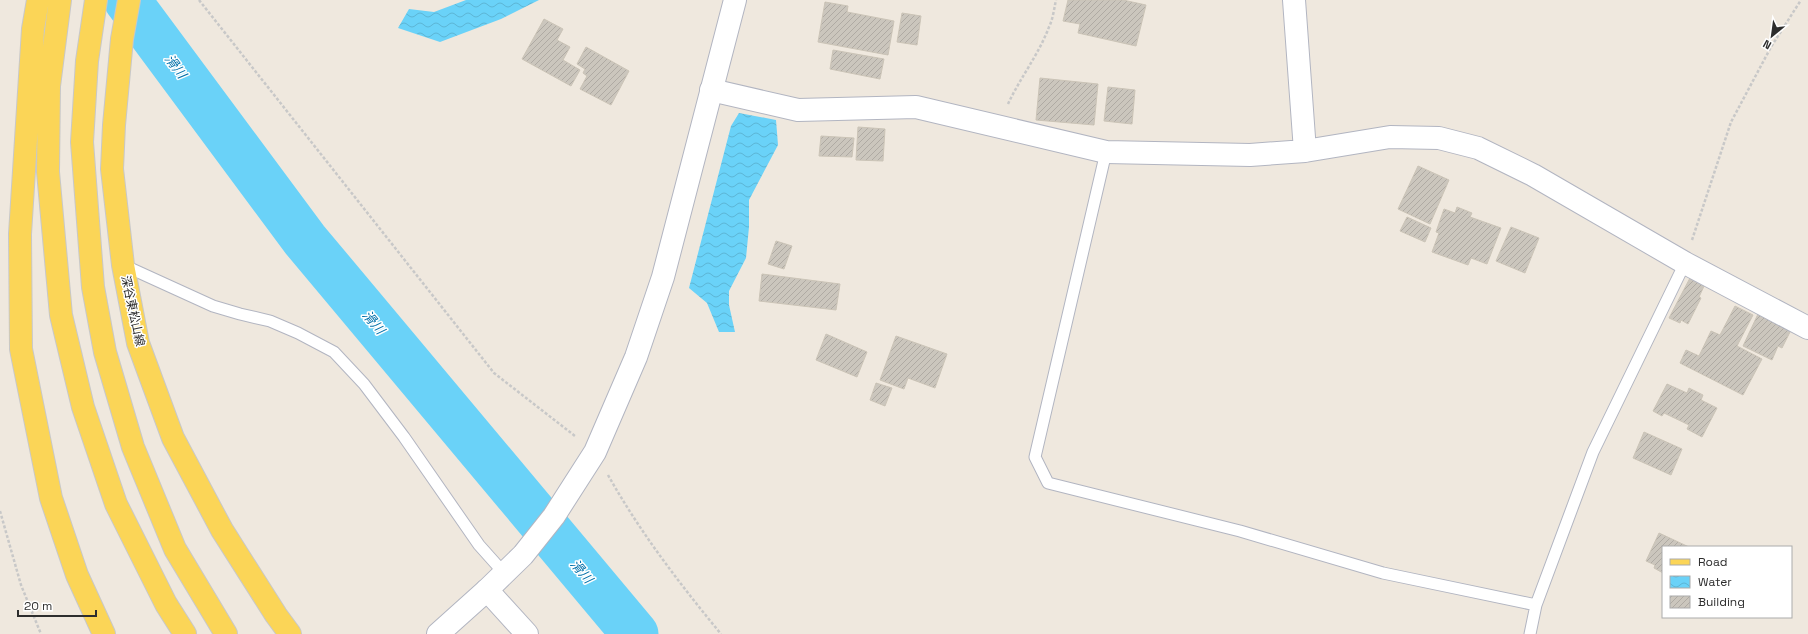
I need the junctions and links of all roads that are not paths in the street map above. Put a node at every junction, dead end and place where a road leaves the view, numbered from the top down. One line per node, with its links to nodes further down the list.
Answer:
1 (38, 0): 16 (main road)
2 (60, 0): 17 (main road)
3 (96, 0): 18 (main road)
4 (129, 0): 11 (main road, 深谷東松山線)
5 (735, 0): 7 (street)
6 (1294, 0): 8 (street)
7 (711, 90): 9 (street); 13 (street)
8 (1305, 151): 9 (street); 10 (street)
9 (1106, 152): 15 (lane)
10 (1685, 263): 12 (street); 15 (lane)
11 (123, 265): 13 (lane); 19 (main road, 深谷東松山線)
12 (1808, 328)
13 (507, 571): 14 (street)
14 (487, 590): 20 (street); 21 (street)
15 (1536, 605): 22 (lane)
16 (104, 634)
17 (185, 634)
18 (226, 634)
19 (290, 634)
20 (438, 634)
21 (527, 634)
22 (1530, 634)

